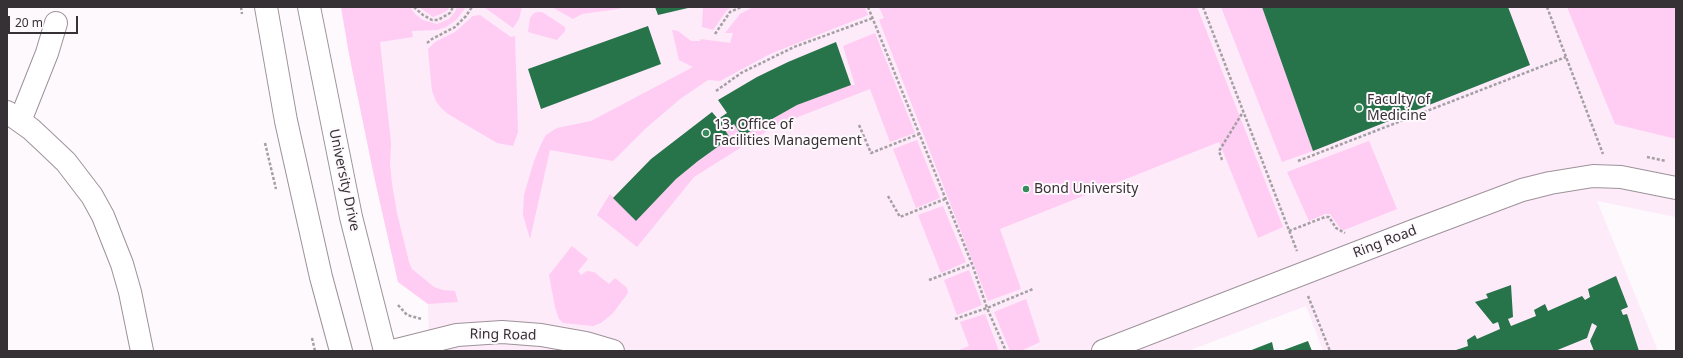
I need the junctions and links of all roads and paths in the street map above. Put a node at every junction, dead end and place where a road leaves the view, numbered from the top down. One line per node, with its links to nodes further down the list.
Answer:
1 (266, 7): 35 (street)
2 (309, 7): 36 (street, University Drive)
3 (414, 7): 4 (path)
4 (453, 7)
5 (472, 7): 13 (path)
6 (741, 7): 12 (path)
7 (868, 7): 10 (path)
8 (1203, 7): 16 (path)
9 (1547, 7): 14 (path)
10 (873, 18): 15 (path); 19 (path)
11 (56, 22): 17 (street)
12 (715, 34)
13 (427, 43)
14 (1566, 57): 20 (path); 22 (path)
15 (716, 91)
16 (1243, 112): 21 (path); 27 (path)
17 (13, 116): 34 (street)
18 (859, 125): 19 (path)
19 (919, 134): 25 (path)
20 (1603, 154)
21 (1222, 160)
22 (1298, 161)
23 (1676, 188): 29 (street, Ring Road)
24 (888, 196): 25 (path)
25 (945, 199): 28 (path)
26 (1301, 226): 27 (path)
27 (1289, 231): 29 (path)
28 (972, 264): 30 (path); 32 (path)
29 (1301, 274): 40 (street, Ring Road); 41 (path)
30 (929, 280)
31 (1033, 289): 32 (path)
32 (988, 308): 33 (path); 39 (path)
33 (955, 319)
34 (142, 351)
35 (342, 351)
36 (385, 351)
37 (393, 351): 38 (street, Ring Road)
38 (613, 351)
39 (1006, 351)
40 (1103, 351)
41 (1330, 351)

